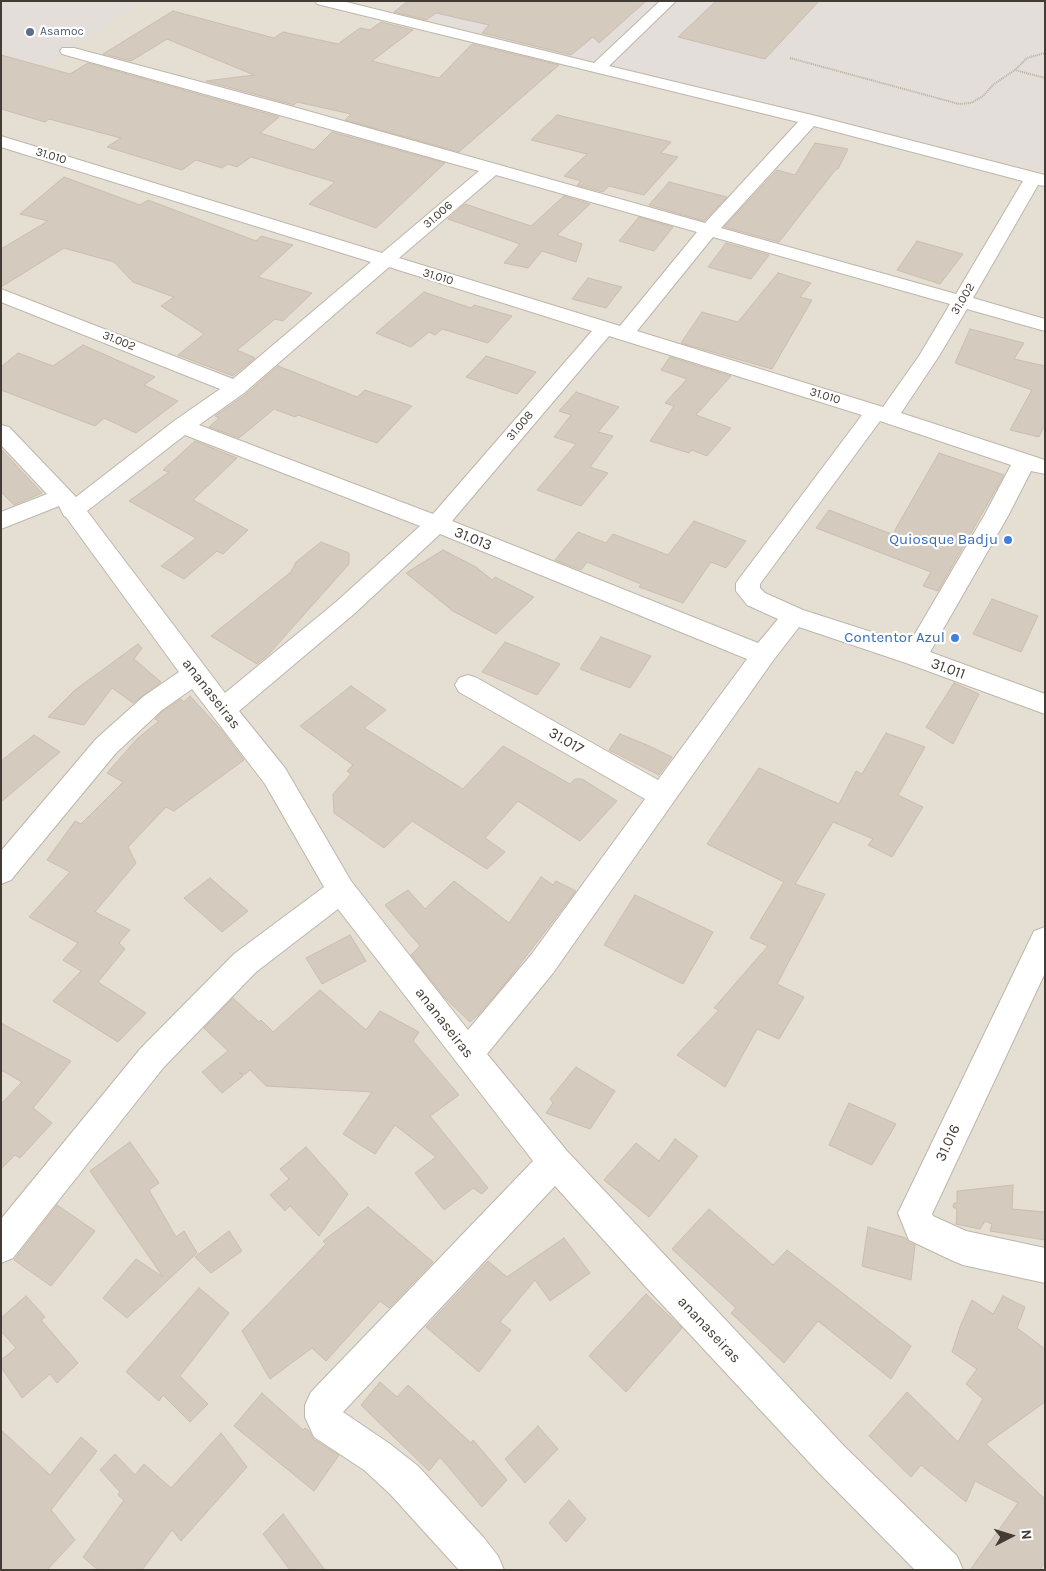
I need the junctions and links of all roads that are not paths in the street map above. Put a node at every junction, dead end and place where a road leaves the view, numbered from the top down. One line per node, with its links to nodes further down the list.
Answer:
1 (322, 1): 4 (street)
2 (388, 1): 4 (street)
3 (669, 1): 6 (street)
4 (371, 14): 6 (street)
5 (68, 52): 9 (street)
6 (598, 68): 7 (street)
7 (810, 120): 10 (street); 11 (street, 31.008)
8 (1, 141): 12 (street, 31.010)
9 (491, 170): 11 (street); 12 (street, 31.006)
10 (1039, 180): 14 (street, 31.002)
11 (708, 231): 14 (street); 16 (street, 31.008)
12 (385, 260): 16 (street, 31.010); 17 (street, 31.006)
13 (1, 295): 17 (street, 31.002)
14 (961, 302): 15 (street); 18 (street, 31.002)
15 (1045, 325)
16 (613, 332): 18 (street, 31.010); 24 (street, 31.008)
17 (236, 388): 19 (street, 31.006)
18 (882, 414): 21 (street, 31.010); 25 (street, 31.002)
19 (182, 426): 22 (street, 31.006); 24 (street, 31.013)
20 (1, 432): 22 (street, ananaseiras)
21 (1034, 464): 27 (street)
22 (67, 504): 23 (street, 31.006); 28 (street, ananaseiras)
23 (1, 521)
24 (437, 524): 26 (street, 31.013); 31 (street, 31.008)
25 (794, 616): 26 (street); 27 (street, 31.011)
26 (762, 655): 32 (street)
27 (915, 656): 30 (street, 31.011)
28 (194, 674): 31 (street, ananaseiras); 33 (street)
29 (468, 685): 32 (street, 31.017)
30 (1045, 704)
31 (223, 709): 34 (street, ananaseiras)
32 (663, 796): 36 (street)
33 (1, 872)
34 (341, 890): 36 (street, ananaseiras); 38 (street)
35 (1045, 940): 39 (street, 31.016)
36 (468, 1054): 37 (street, ananaseiras)
37 (555, 1162): 40 (street); 41 (street, ananaseiras)
38 (1, 1246)
39 (1045, 1266)
40 (484, 1570)
41 (943, 1570)

